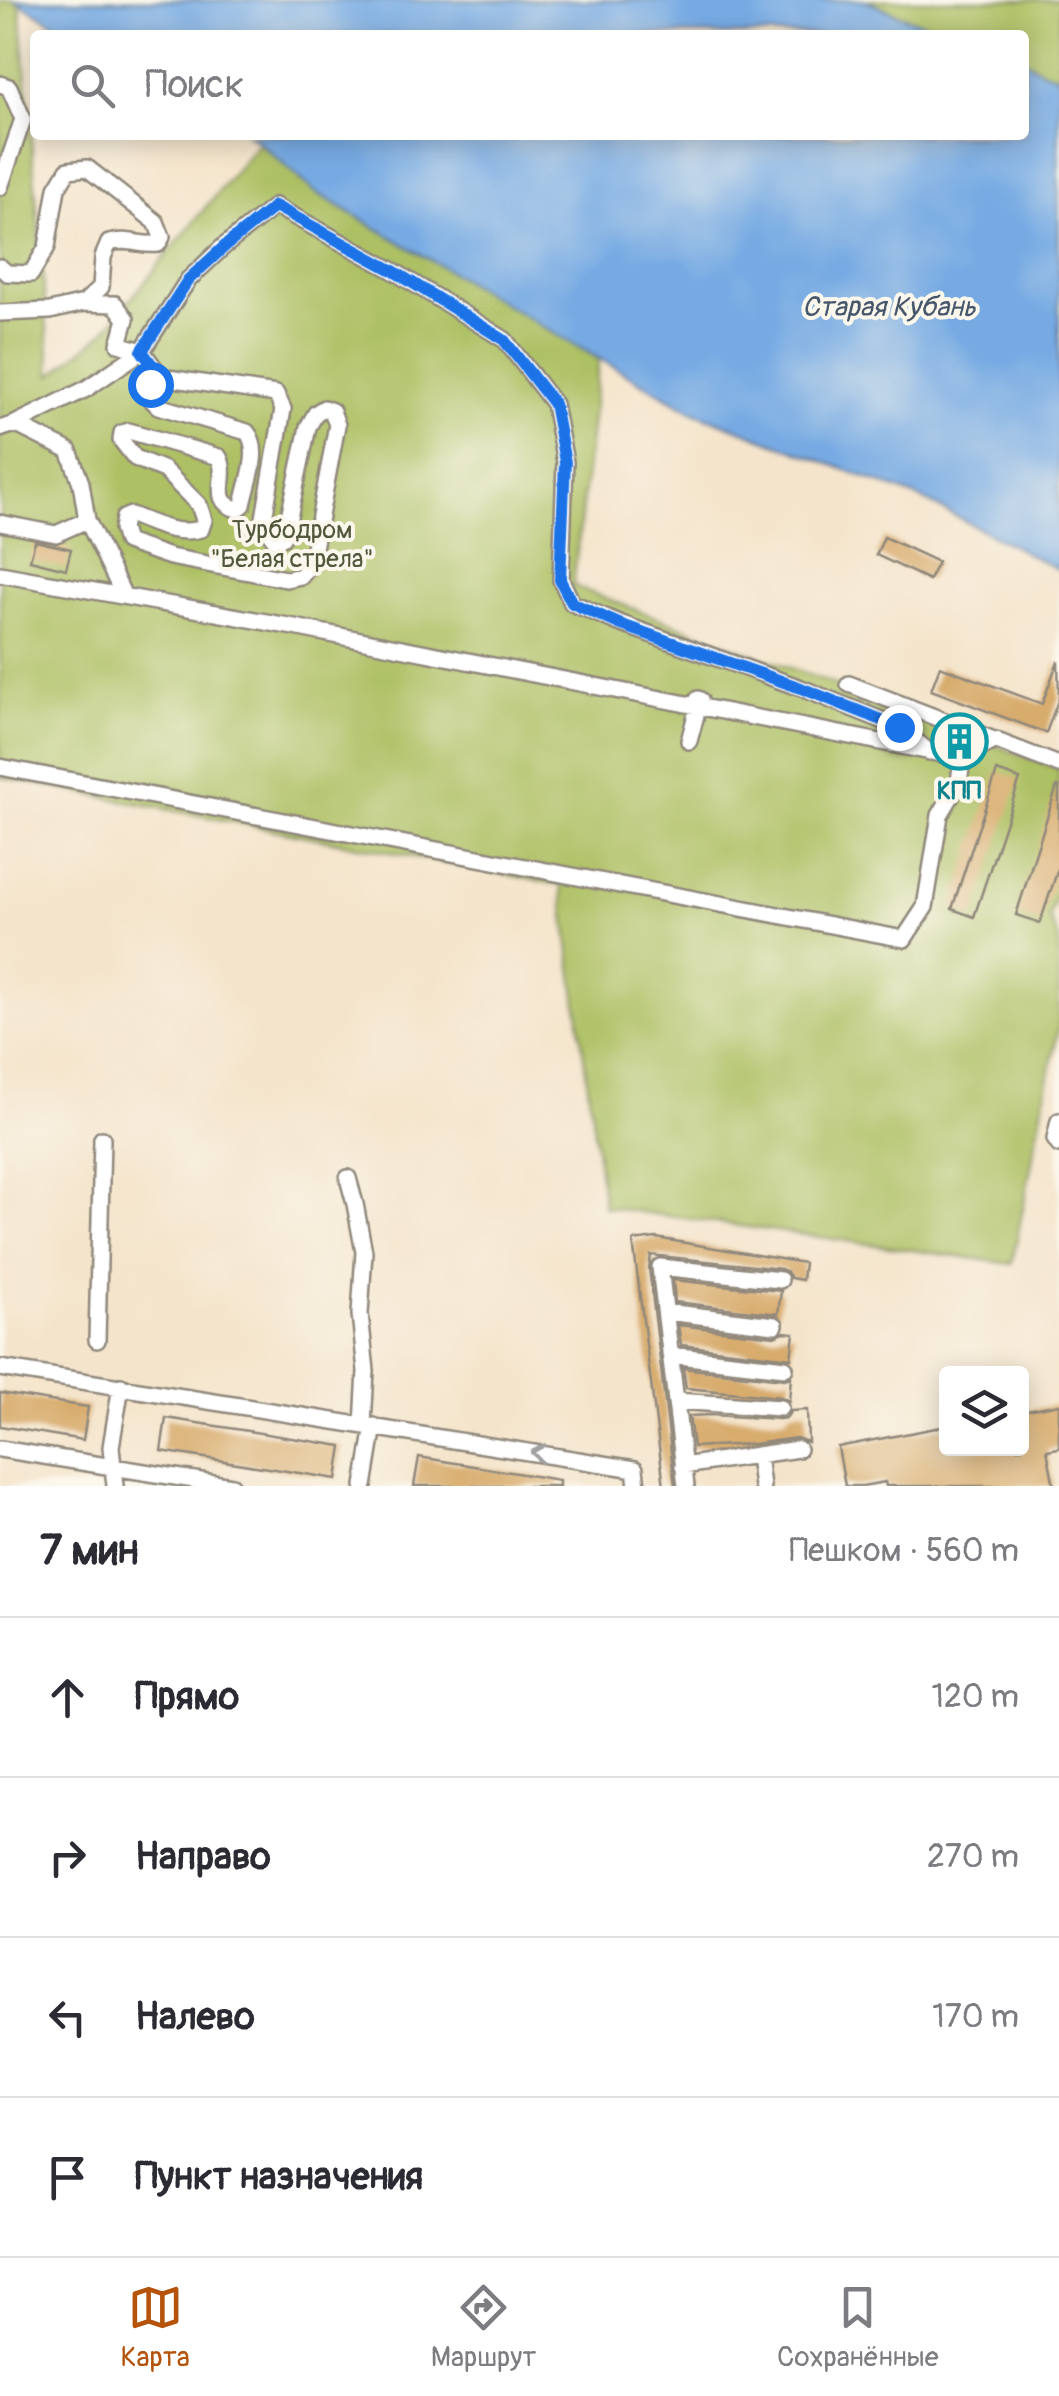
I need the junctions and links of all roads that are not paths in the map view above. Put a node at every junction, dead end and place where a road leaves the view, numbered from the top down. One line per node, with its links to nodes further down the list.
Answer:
1 (0, 84): 2 (street)
2 (0, 187)
3 (0, 267): 4 (street)
4 (84, 302): 5 (street); 6 (street)
5 (0, 314)
6 (142, 351): 7 (street); 8 (street); 17 (street)
7 (161, 377): 7 (street)
8 (7, 426): 9 (street)
9 (87, 520): 10 (street); 12 (street)
10 (0, 523)
11 (0, 574): 12 (street)
12 (124, 596): 14 (street)
13 (849, 684): 15 (street)
14 (698, 706): 16 (street); 17 (street)
15 (996, 740): 18 (street); 19 (street)
16 (689, 741)
17 (929, 752): 18 (street)
18 (962, 758): 20 (street)
19 (1059, 765)
20 (0, 767)
21 (1059, 1121): 23 (street)
22 (102, 1140): 28 (street)
23 (1059, 1145)
24 (348, 1178): 35 (street)
25 (780, 1280): 26 (street)
26 (666, 1312): 27 (street); 29 (street)
27 (775, 1325)
28 (97, 1340)
29 (670, 1354): 31 (street); 33 (street)
30 (0, 1368): 32 (street)
31 (785, 1368)
32 (121, 1386): 35 (street); 40 (street)
33 (676, 1401): 34 (street); 39 (street)
34 (780, 1408)
35 (368, 1426): 43 (street); 44 (street, one-way to 35)
36 (0, 1449): 40 (street)
37 (798, 1449): 38 (street)
38 (758, 1456): 39 (street); 46 (street)
39 (683, 1466): 45 (street)
40 (113, 1467): 41 (street); 42 (street)
41 (115, 1486)
42 (232, 1486)
43 (364, 1486)
44 (638, 1486)
45 (686, 1486)
46 (762, 1486)

